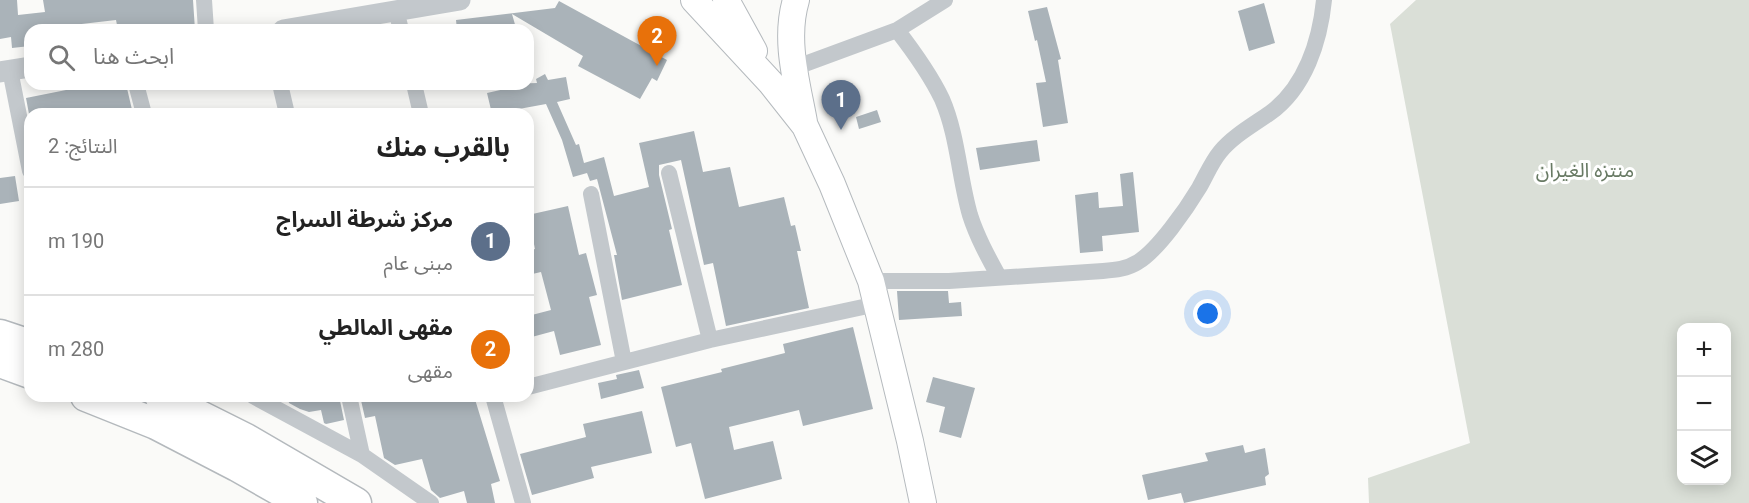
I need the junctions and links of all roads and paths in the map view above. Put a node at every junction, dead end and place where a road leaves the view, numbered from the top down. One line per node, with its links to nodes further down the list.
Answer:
1 (204, 0): 9 (street)
2 (460, 0): 8 (street)
3 (694, 0): 14 (main road)
4 (726, 0): 14 (main road)
5 (796, 0): 12 (main road)
6 (945, 0): 11 (street)
7 (1324, 0): 25 (street)
8 (398, 20): 10 (street)
9 (206, 24)
10 (352, 24)
11 (897, 30): 12 (street); 25 (street)
12 (794, 68): 21 (main road)
13 (13, 69): 22 (street)
14 (771, 83): 21 (main road)
15 (138, 90): 18 (street)
16 (281, 90): 19 (street)
17 (415, 90): 20 (street)
18 (142, 108)
19 (286, 108)
20 (420, 108)
21 (804, 126): 26 (main road)
22 (24, 135)
23 (669, 173): 28 (street)
24 (591, 194): 31 (street)
25 (999, 277): 26 (street)
26 (874, 293): 28 (street); 44 (main road)
27 (0, 335): 29 (highway)
28 (710, 340): 31 (street)
29 (24, 343)
30 (0, 362): 32 (highway)
31 (624, 362): 33 (street)
32 (24, 371)
33 (534, 385)
34 (101, 402): 40 (highway)
35 (172, 402): 41 (highway)
36 (264, 402): 39 (street)
37 (350, 402): 39 (street)
38 (495, 402): 43 (street)
39 (362, 455): 42 (street)
40 (302, 503)
41 (356, 503)
42 (431, 503)
43 (523, 503)
44 (924, 503)

